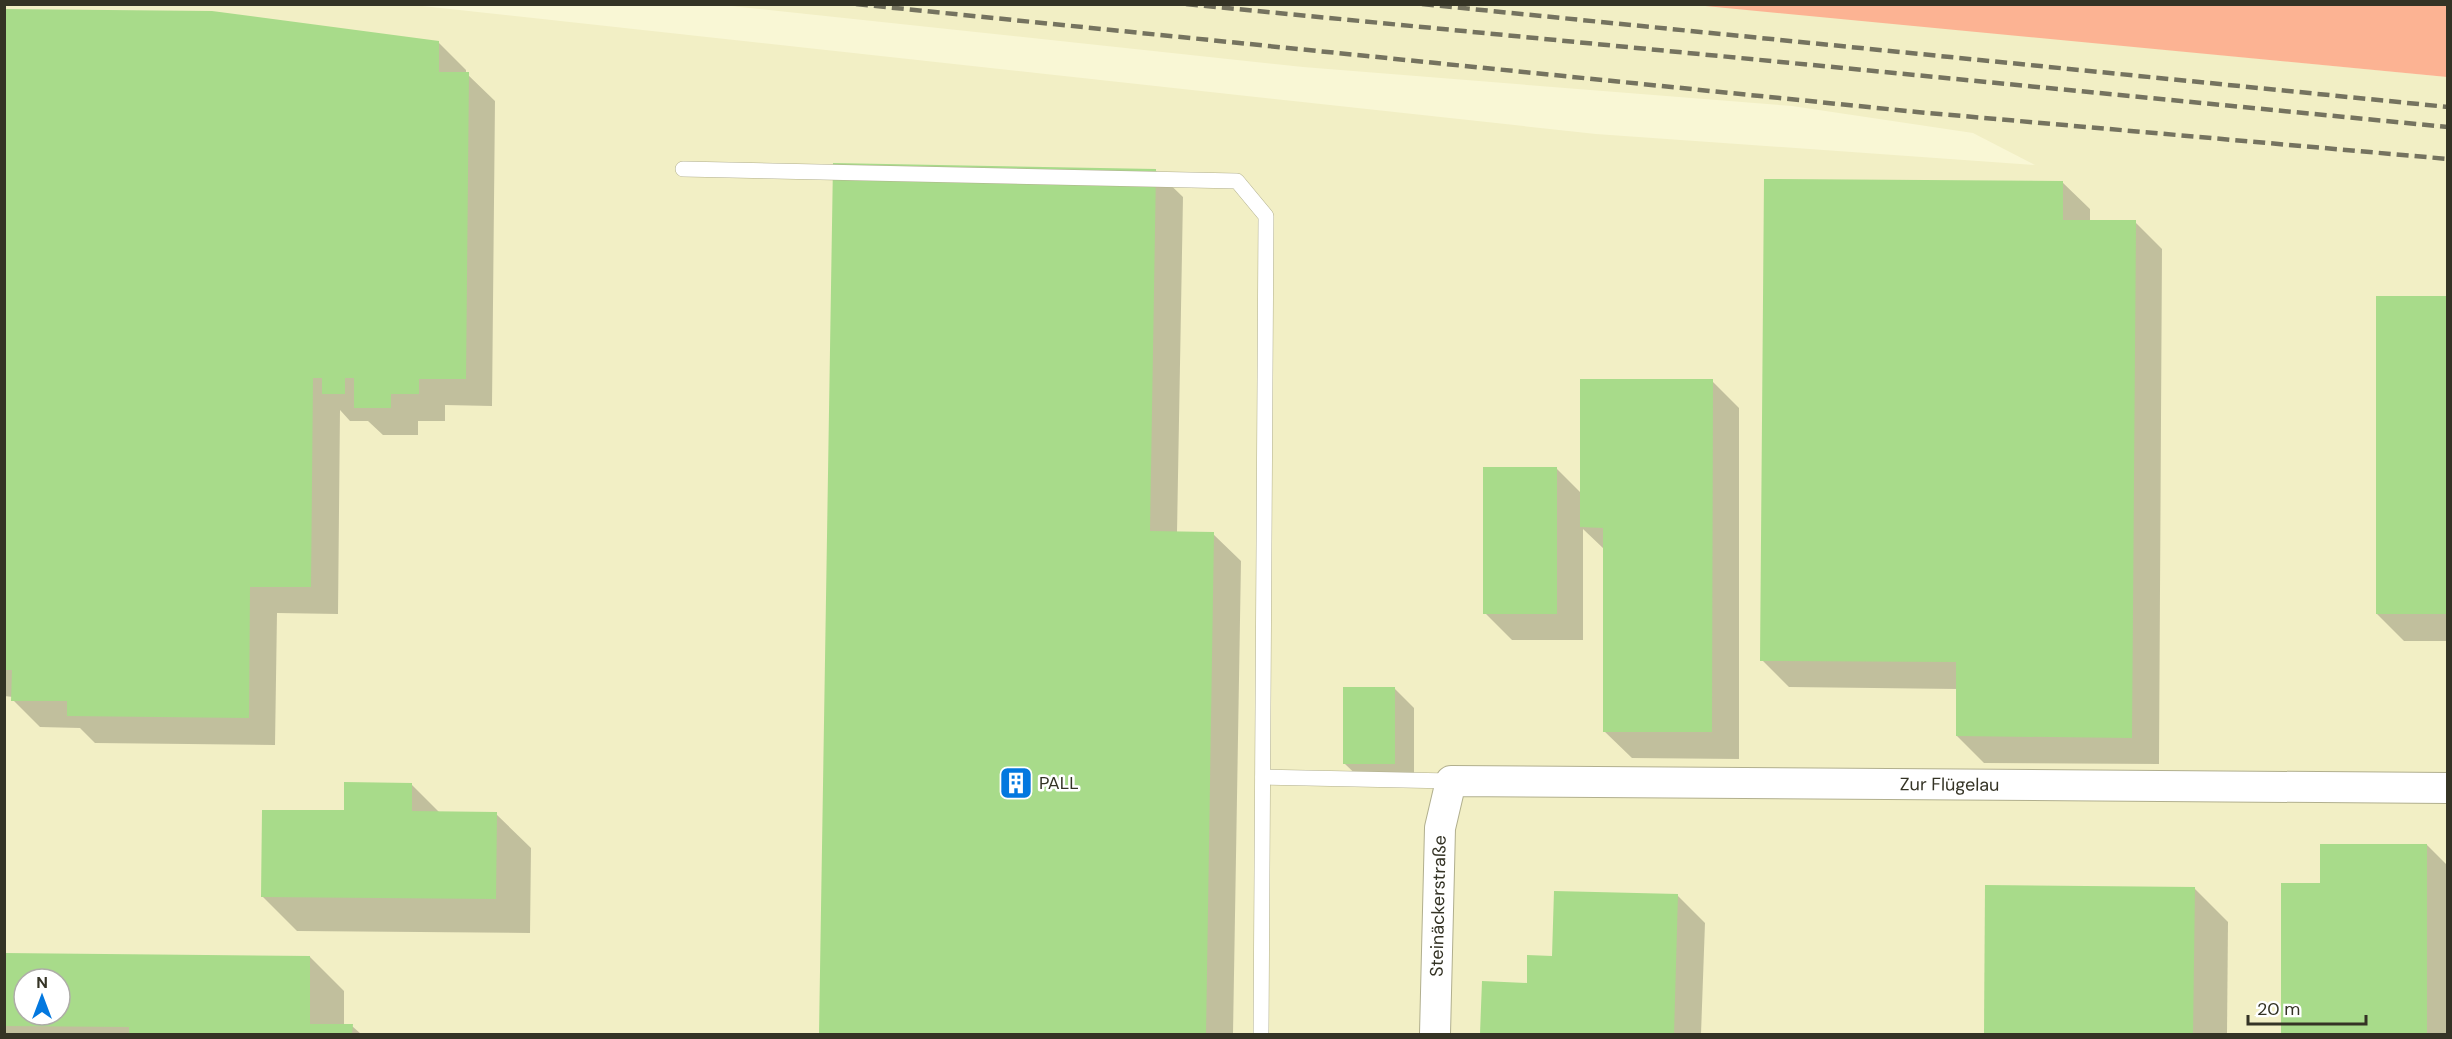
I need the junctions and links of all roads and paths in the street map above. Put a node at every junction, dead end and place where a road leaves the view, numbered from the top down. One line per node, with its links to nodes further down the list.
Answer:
1 (683, 169): 2 (lane)
2 (1263, 777): 3 (lane); 5 (lane)
3 (1451, 781): 4 (street, Zur Flügelau); 6 (street, Steinäckerstraße)
4 (2448, 789)
5 (1261, 1035)
6 (1435, 1035)

